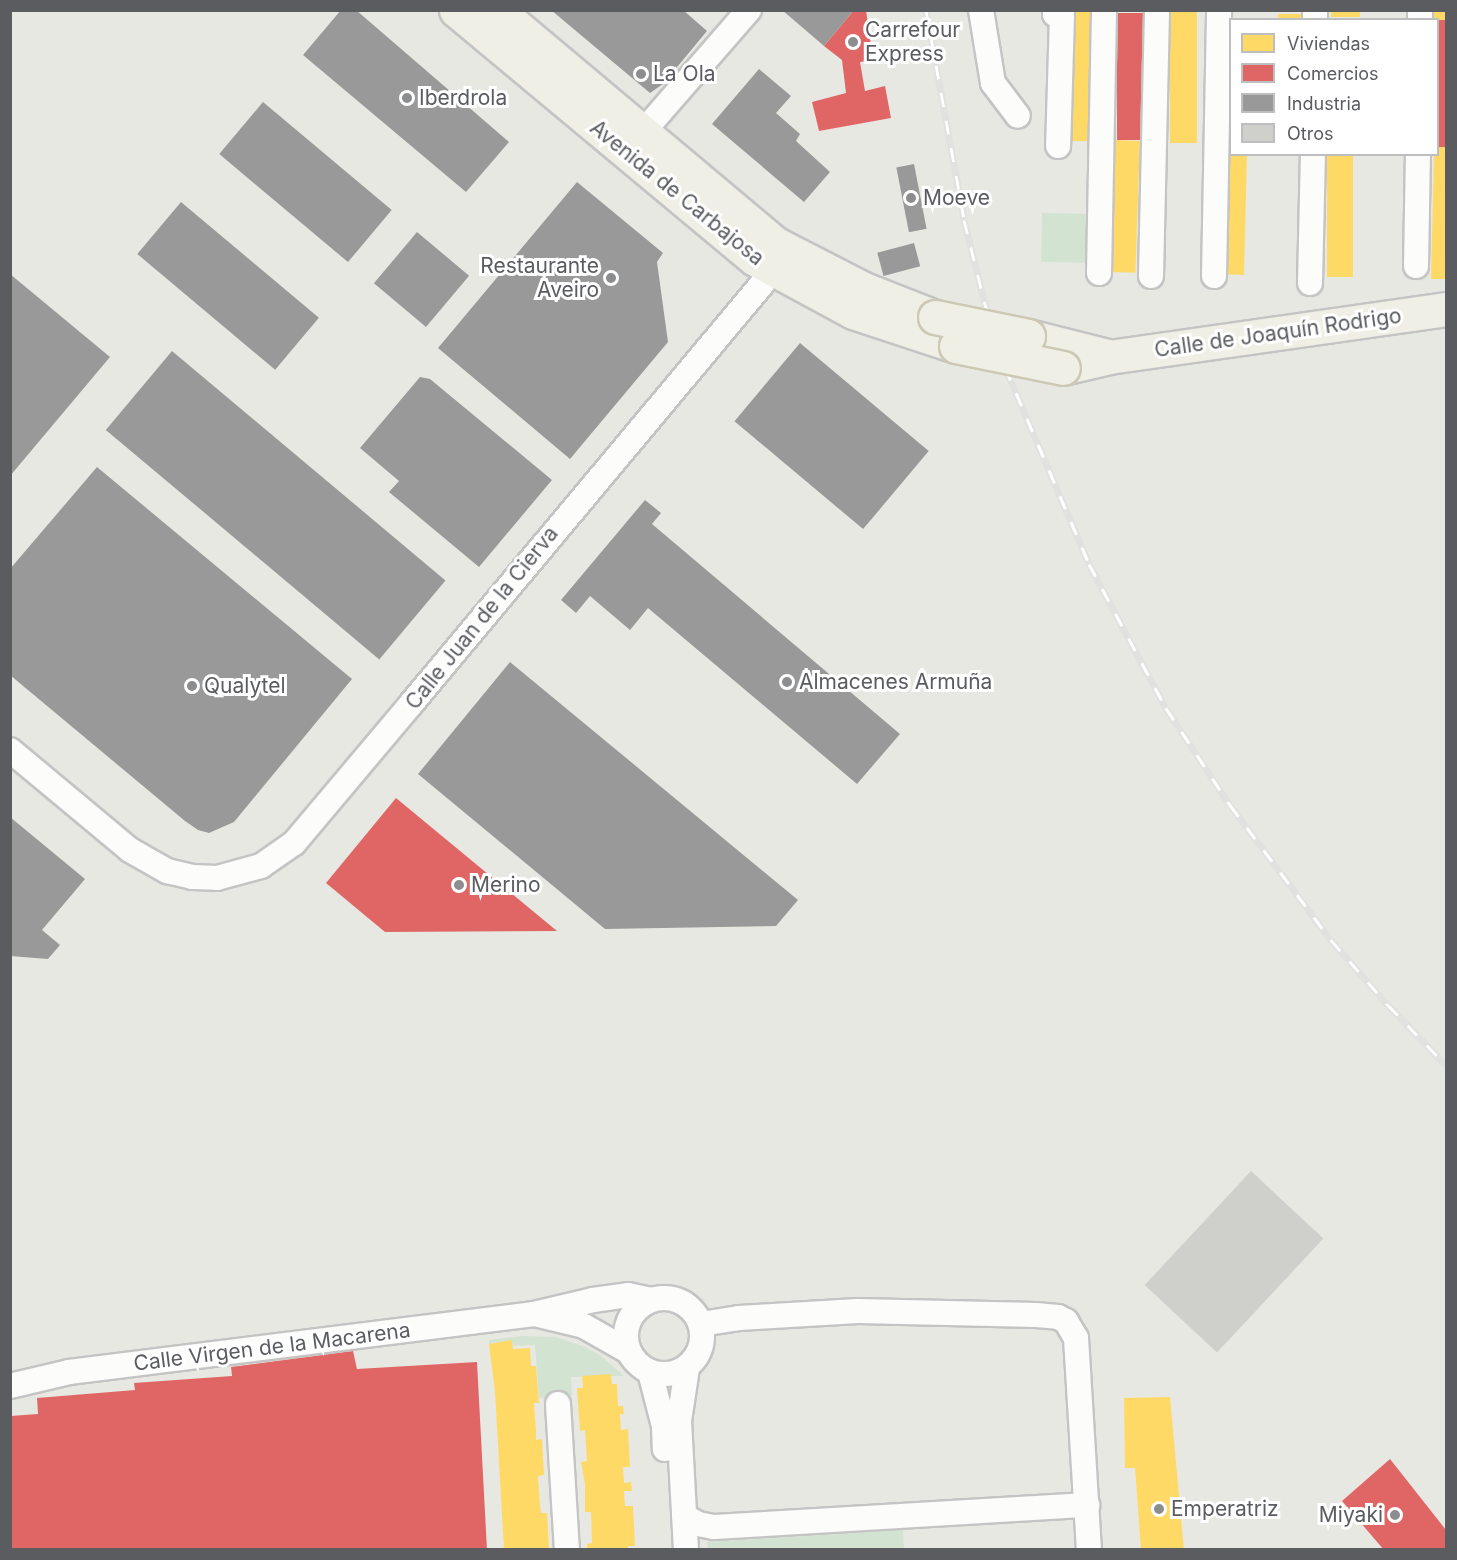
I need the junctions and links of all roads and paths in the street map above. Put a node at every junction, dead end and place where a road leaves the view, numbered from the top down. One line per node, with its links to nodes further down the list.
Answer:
1 (456, 10): 14 (main road, Avenida de Carbajosa)
2 (496, 10): 10 (main road, Avenida de Carbajosa)
3 (981, 10): 9 (street)
4 (1055, 10): 11 (street)
5 (1104, 10): 16 (street)
6 (1157, 10): 17 (street)
7 (1219, 10): 18 (street)
8 (739, 14): 10 (street)
9 (1018, 116)
10 (642, 133): 14 (main road, Avenida de Carbajosa)
11 (1058, 146)
12 (1313, 156): 19 (street)
13 (1418, 156): 15 (street)
14 (772, 256): 20 (main road, Avenida de Carbajosa); 22 (street, Calle Juan de la Cierva); 23 (main road, Avenida de Carbajosa, bridge)
15 (1416, 266)
16 (1099, 273)
17 (1151, 276)
18 (1214, 276)
19 (1310, 283)
20 (801, 286): 22 (street, Calle Juan de la Cierva); 25 (main road, Avenida de Carbajosa, bridge)
21 (1446, 309): 24 (main road, Calle de Joaquín Rodrigo)
22 (724, 328): 26 (street, Calle Juan de la Cierva)
23 (1028, 336): 24 (main road, Calle de Joaquín Rodrigo)
24 (1109, 357): 25 (main road, Calle de Joaquín Rodrigo)
25 (1063, 368)
26 (10, 750)
27 (651, 1300): 28 (street, Calle Virgen de la Macarena); 29 (street); 30 (street)
28 (534, 1314): 30 (street, Calle Virgen de la Macarena); 33 (street, Calle Virgen de la Macarena)
29 (701, 1324): 31 (street); 35 (street)
30 (628, 1352): 32 (street)
31 (687, 1368): 32 (street); 36 (street)
32 (650, 1372): 38 (street)
33 (10, 1386)
34 (558, 1404): 37 (street)
35 (1087, 1505): 36 (street); 40 (street)
36 (684, 1516): 39 (street)
37 (567, 1550)
38 (670, 1550)
39 (686, 1550)
40 (1089, 1550)

